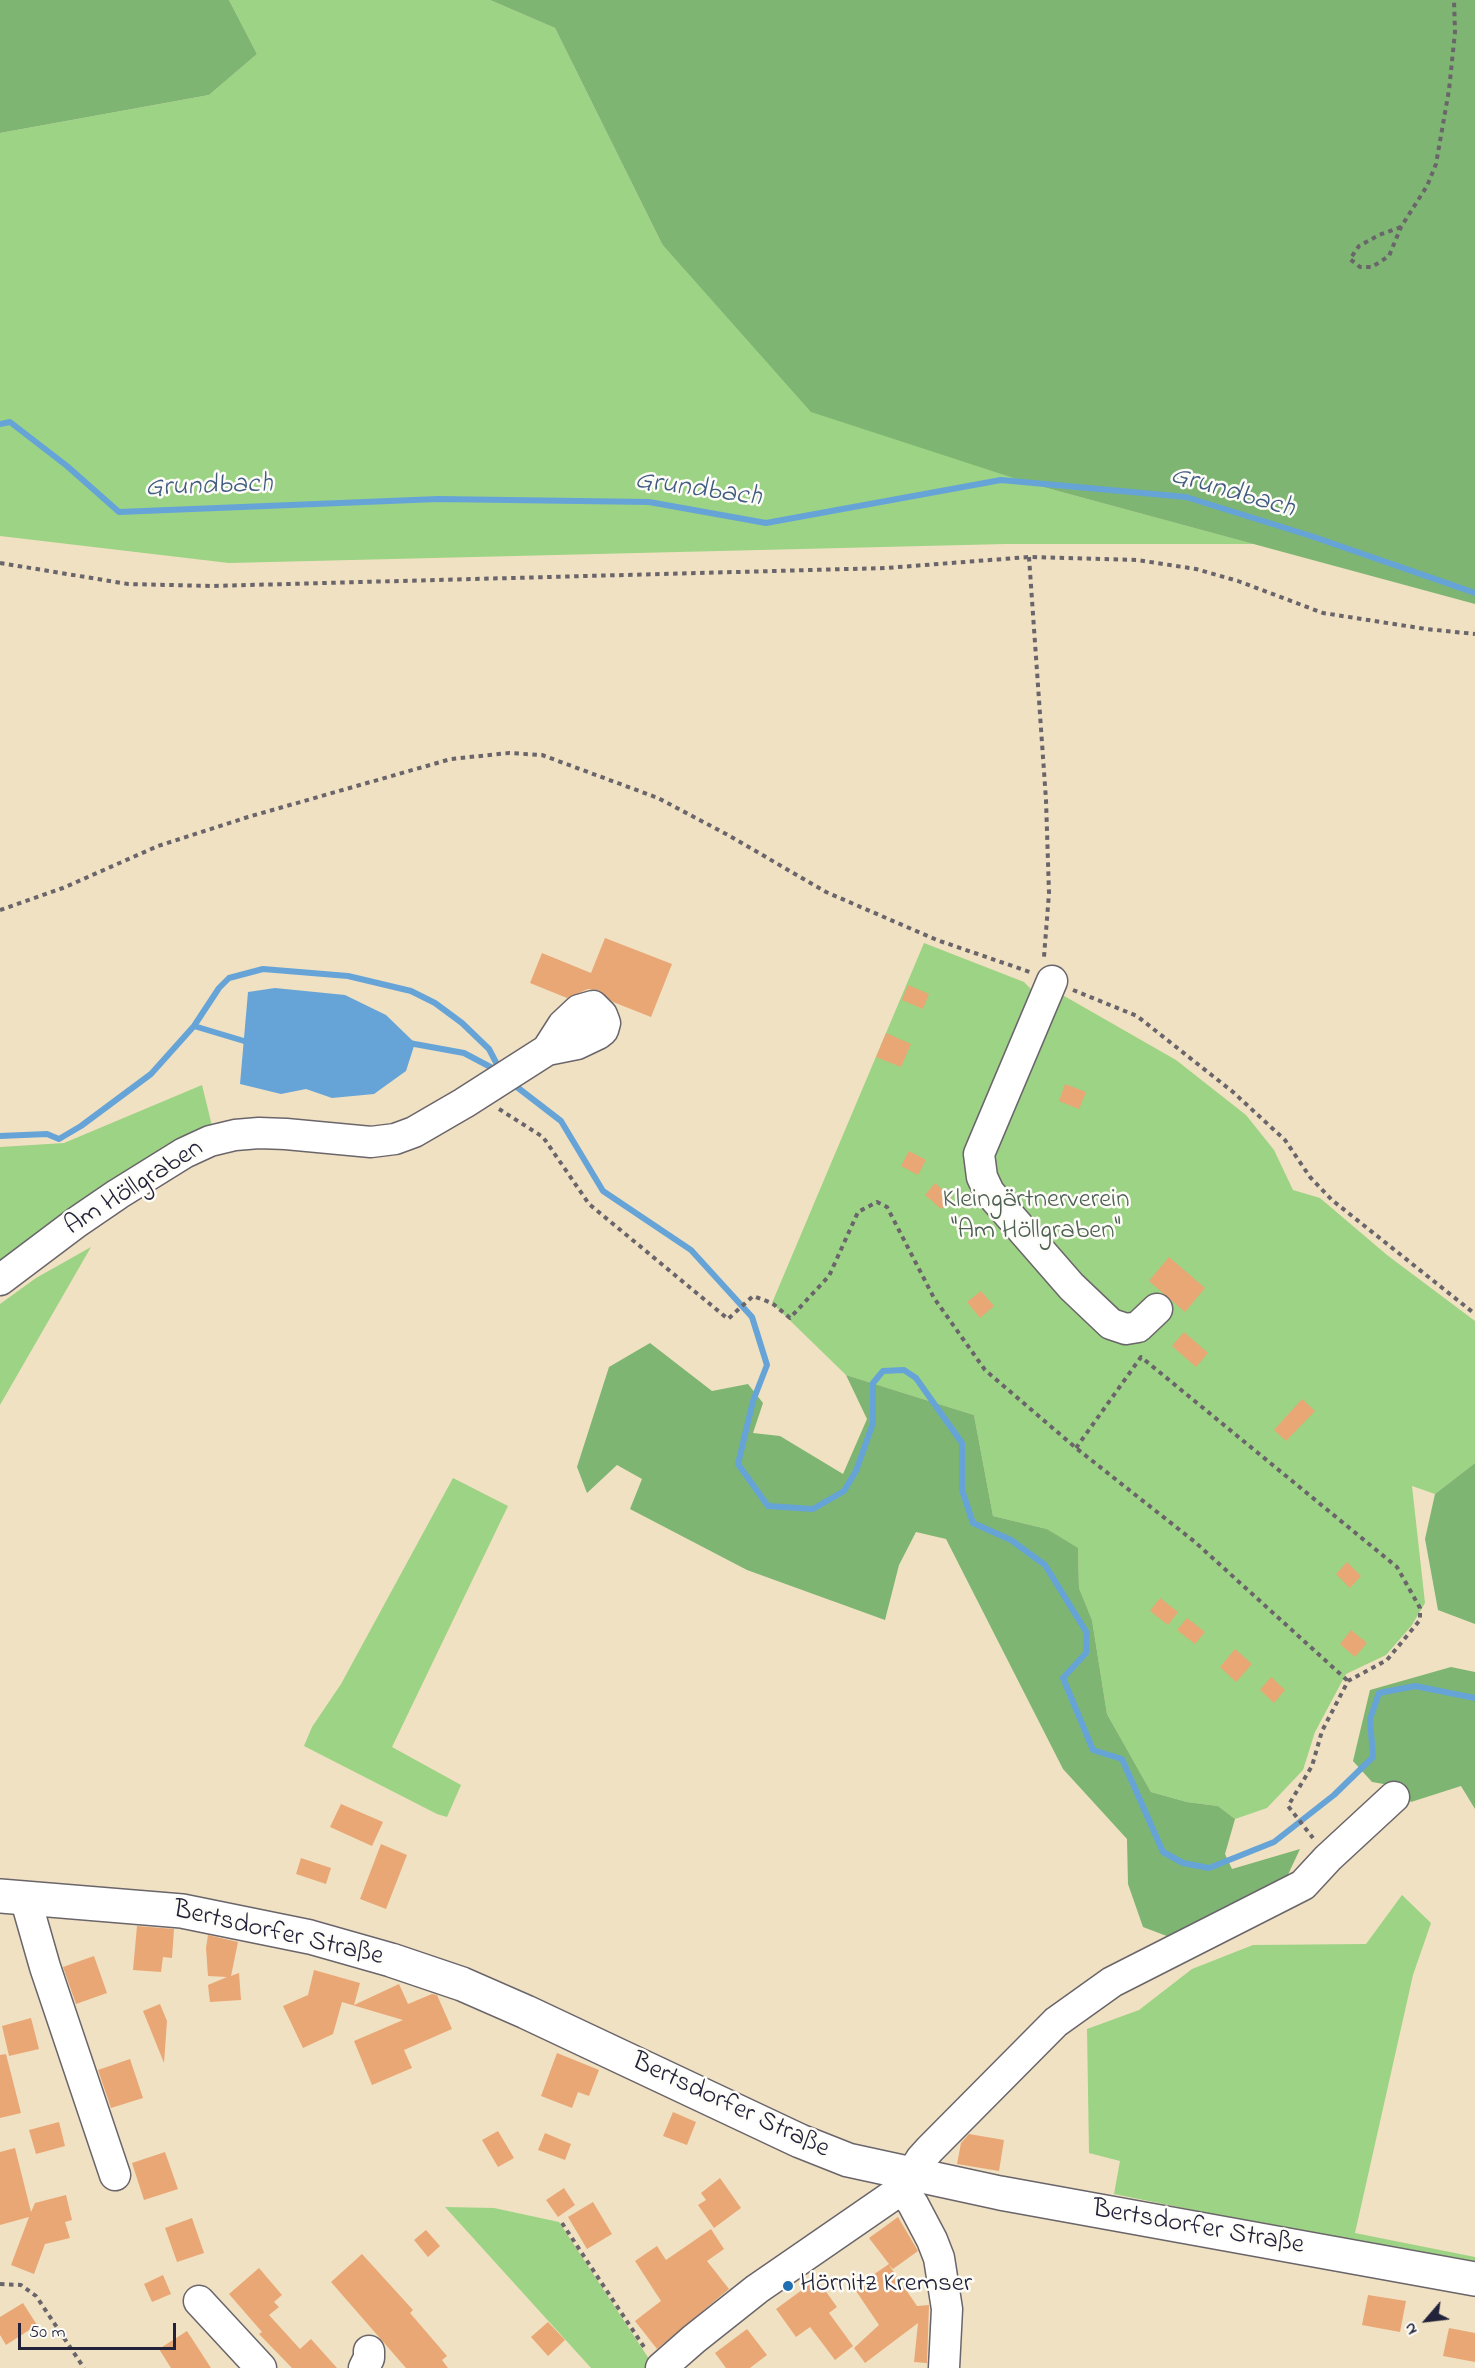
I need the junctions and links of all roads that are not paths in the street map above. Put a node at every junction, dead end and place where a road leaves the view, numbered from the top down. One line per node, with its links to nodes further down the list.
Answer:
1 (1045, 978): 4 (street)
2 (547, 1050): 3 (street, Am Höllgraben)
3 (0, 1280)
4 (1157, 1309)
5 (1394, 1797): 8 (street)
6 (12, 1896): 7 (street); 8 (main road, Bertsdorfer Straße)
7 (115, 2175)
8 (907, 2182): 9 (main road, Bertsdorfer Straße); 11 (street); 13 (street)
9 (1475, 2279)
10 (199, 2301): 12 (street)
11 (656, 2363)
12 (261, 2368)
13 (944, 2368)

